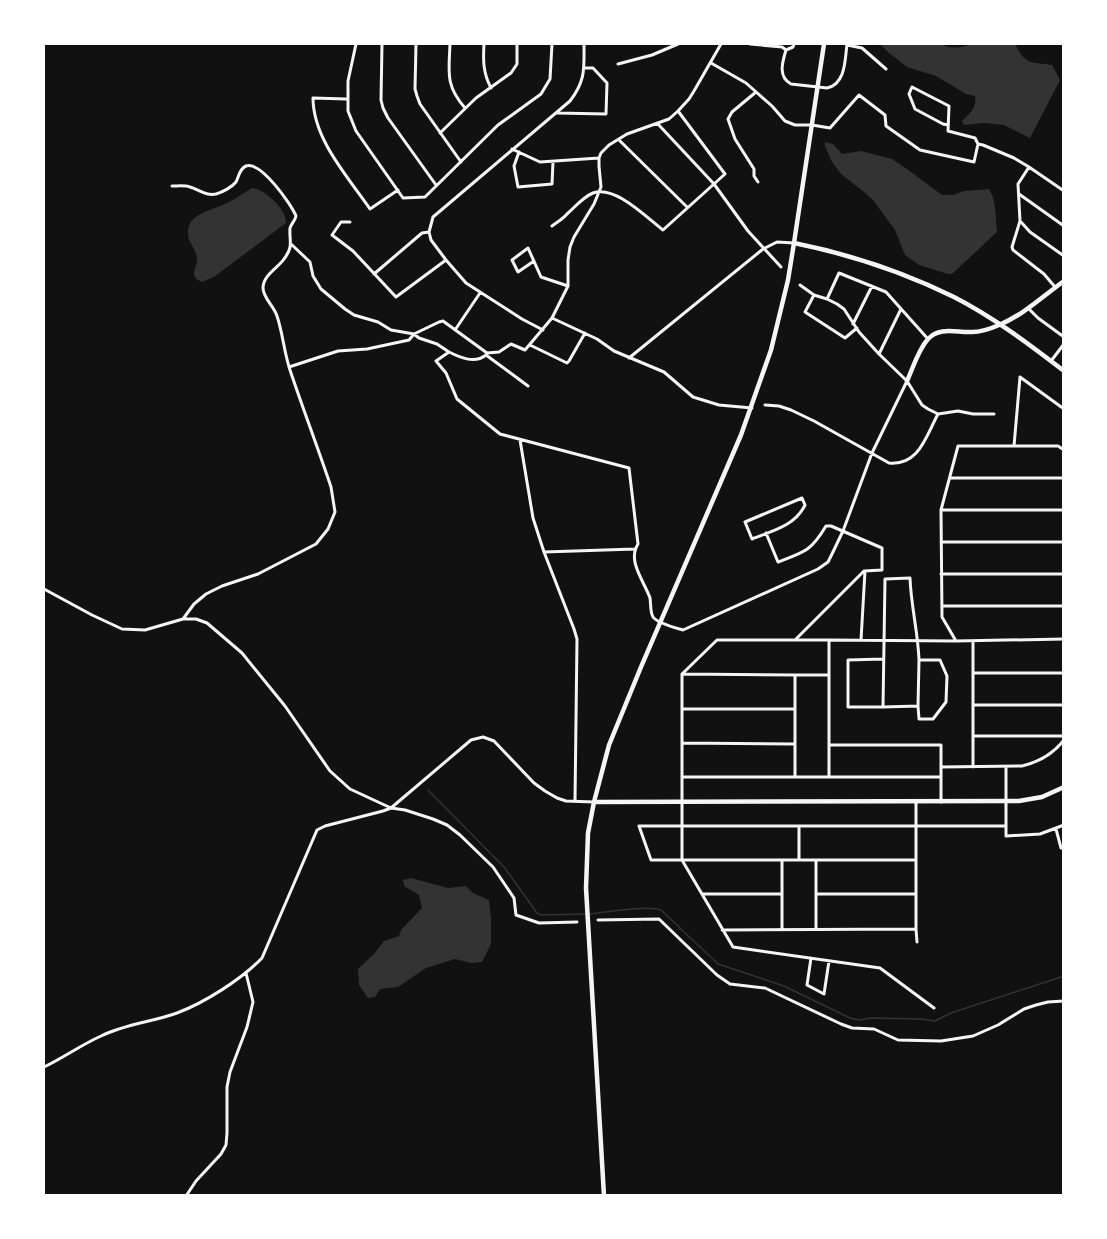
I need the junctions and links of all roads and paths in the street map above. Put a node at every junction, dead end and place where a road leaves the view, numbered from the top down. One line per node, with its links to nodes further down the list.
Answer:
1 (356, 44): 23 (street)
2 (382, 44): 41 (street)
3 (416, 44): 30 (street)
4 (450, 44): 24 (street)
5 (484, 44): 20 (street)
6 (517, 44): 20 (street)
7 (552, 44): 36 (street)
8 (584, 44): 18 (street)
9 (678, 44): 17 (street)
10 (721, 44): 16 (street)
11 (750, 44): 15 (street)
12 (795, 44): 15 (street)
13 (824, 44): 21 (street)
14 (847, 44): 19 (street); 21 (street)
15 (786, 50): 21 (street)
16 (710, 63): 22 (street); 25 (street)
17 (618, 64)
18 (584, 68): 26 (street); 26 (street)
19 (886, 69)
20 (491, 88): 24 (street)
21 (817, 88): 28 (street)
22 (756, 92): 28 (street); 39 (street)
23 (347, 99): 43 (street); 43 (street)
24 (465, 108): 30 (street)
25 (678, 111): 27 (street); 40 (street)
26 (555, 113): 33 (street)
27 (657, 123): 31 (street); 40 (street)
28 (812, 125): 32 (street); 53 (street)
29 (948, 125): 29 (street); 32 (street)
30 (440, 133): 36 (street)
31 (619, 140): 35 (street); 47 (street)
32 (978, 144): 38 (street)
33 (512, 149): 34 (street); 52 (street)
34 (519, 152): 37 (street); 37 (street)
35 (599, 158): 37 (street); 45 (street)
36 (461, 162): 41 (street)
37 (553, 162)
38 (1029, 167): 44 (street); 46 (street)
39 (758, 183)
40 (714, 184): 47 (street); 55 (street)
41 (436, 185): 43 (street)
42 (172, 186): 54 (street)
43 (398, 190)
44 (1064, 191)
45 (599, 192): 47 (street); 50 (street); 63 (street)
46 (1019, 194): 48 (street); 51 (street)
47 (687, 207)
48 (1020, 221): 56 (street); 65 (street)
49 (350, 222): 60 (street)
50 (552, 226)
51 (1064, 226)
52 (429, 232): 57 (street); 60 (street)
53 (794, 243): 55 (street); 73 (street); 93 (street)
54 (291, 244): 78 (street); 88 (street)
55 (763, 249): 59 (street); 86 (street)
56 (1064, 256)
57 (446, 261): 60 (street); 66 (street)
58 (534, 261): 58 (street); 63 (street)
59 (781, 267)
60 (374, 274)
61 (1064, 281): 65 (street)
62 (800, 285): 67 (street)
63 (568, 286): 71 (street)
64 (872, 286): 68 (street); 69 (street); 72 (street)
65 (1055, 287): 70 (street)
66 (480, 293): 75 (street); 76 (street)
67 (814, 295): 68 (street); 74 (street)
68 (827, 298): 72 (street)
69 (901, 309): 80 (street); 85 (street)
70 (1029, 309): 73 (street); 79 (street)
71 (552, 318): 76 (street); 77 (street)
72 (853, 324): 74 (street)
73 (1000, 325): 80 (street); 87 (street)
74 (856, 328): 85 (street)
75 (455, 330): 78 (street); 84 (street)
76 (543, 330): 82 (street)
77 (585, 332): 82 (street); 86 (street)
78 (414, 334): 83 (street); 88 (street)
79 (1064, 337)
80 (928, 339): 90 (street)
81 (1064, 344): 87 (street)
82 (530, 345): 84 (street)
83 (449, 352): 84 (street); 97 (street)
84 (487, 354): 91 (street)
85 (879, 354): 90 (street)
86 (629, 358): 93 (street)
87 (1051, 361): 89 (street)
88 (289, 367): 117 (street)
89 (1064, 371)
90 (907, 381): 95 (street); 100 (street)
91 (528, 386)
92 (765, 405): 100 (street)
93 (752, 408): 118 (street)
94 (1064, 409): 98 (street)
95 (938, 414): 96 (street); 100 (street)
96 (994, 414)
97 (519, 440): 109 (street); 110 (street)
98 (1014, 446): 99 (street); 101 (street)
99 (1064, 450)
100 (872, 453): 105 (street)
101 (950, 478): 102 (street); 103 (street)
102 (1064, 478)
103 (941, 510): 104 (street); 107 (street)
104 (1064, 510)
105 (843, 531): 106 (street); 111 (street); 118 (street)
106 (766, 533): 106 (street)
107 (942, 542): 108 (street); 112 (street)
108 (1064, 542)
109 (635, 549): 110 (street); 118 (street)
110 (544, 552): 153 (street)
111 (865, 571): 119 (street); 122 (street)
112 (941, 574): 113 (street); 115 (street)
113 (1064, 574)
114 (44, 589): 117 (street)
115 (942, 606): 116 (street); 125 (street)
116 (1064, 606)
117 (183, 618): 159 (street)
118 (660, 622): 156 (street)
119 (795, 639): 120 (street); 131 (street)
120 (829, 639): 122 (street); 133 (street)
121 (1064, 639): 126 (street)
122 (861, 640): 123 (street)
123 (883, 640): 124 (street); 124 (street); 127 (street)
124 (918, 640): 125 (street); 128 (street)
125 (957, 641): 126 (street)
126 (973, 641): 129 (street)
127 (883, 659): 137 (street); 137 (street)
128 (919, 660): 136 (street); 136 (street)
129 (974, 673): 130 (street); 134 (street)
130 (1064, 673)
131 (682, 674): 132 (street); 138 (street)
132 (795, 675): 133 (street); 139 (street)
133 (829, 675): 144 (street)
134 (973, 705): 135 (street); 140 (street)
135 (1064, 705)
136 (918, 706): 137 (street)
137 (883, 707)
138 (682, 709): 139 (street); 142 (street)
139 (795, 709): 143 (street)
140 (973, 736): 141 (street); 146 (street)
141 (1064, 738): 147 (street)
142 (682, 743): 143 (street); 148 (street)
143 (795, 744): 149 (street)
144 (829, 745): 145 (street); 150 (street)
145 (941, 767): 146 (street); 151 (street)
146 (973, 767): 147 (street)
147 (1006, 767): 155 (street)
148 (682, 777): 149 (street); 157 (street)
149 (795, 777): 150 (street)
150 (829, 777): 151 (street)
151 (941, 777): 158 (street)
152 (1064, 787): 155 (street)
153 (575, 801): 156 (street); 159 (street)
154 (916, 801): 157 (street); 158 (street); 163 (street)
155 (1006, 801): 158 (street); 164 (street)
156 (594, 802): 157 (street); 190 (street)
157 (681, 802): 161 (street)
158 (942, 802)
159 (391, 808): 177 (street); 185 (street)
160 (1064, 825): 165 (street)
161 (682, 826): 162 (street); 167 (street); 167 (street)
162 (799, 826): 163 (street); 169 (street)
163 (916, 826): 164 (street); 171 (street)
164 (1006, 826): 165 (street)
165 (1056, 829): 166 (street)
166 (1064, 848)
167 (682, 860): 168 (street); 172 (street)
168 (782, 860): 169 (street); 173 (street)
169 (799, 860): 170 (street)
170 (816, 860): 171 (street); 174 (street)
171 (916, 860): 175 (street)
172 (702, 894): 173 (street); 181 (street)
173 (782, 894): 178 (street)
174 (816, 894): 175 (street); 179 (street)
175 (916, 894): 180 (street)
176 (598, 921): 186 (street)
177 (577, 922)
178 (782, 929): 179 (street); 181 (street)
179 (816, 929): 180 (street)
180 (916, 929): 182 (street)
181 (722, 930): 183 (street)
182 (917, 942)
183 (811, 958): 184 (street); 184 (street)
184 (829, 961): 187 (street)
185 (246, 973): 188 (street); 189 (street)
186 (1064, 1001)
187 (934, 1008)
188 (44, 1067)
189 (186, 1196)
190 (604, 1196)

